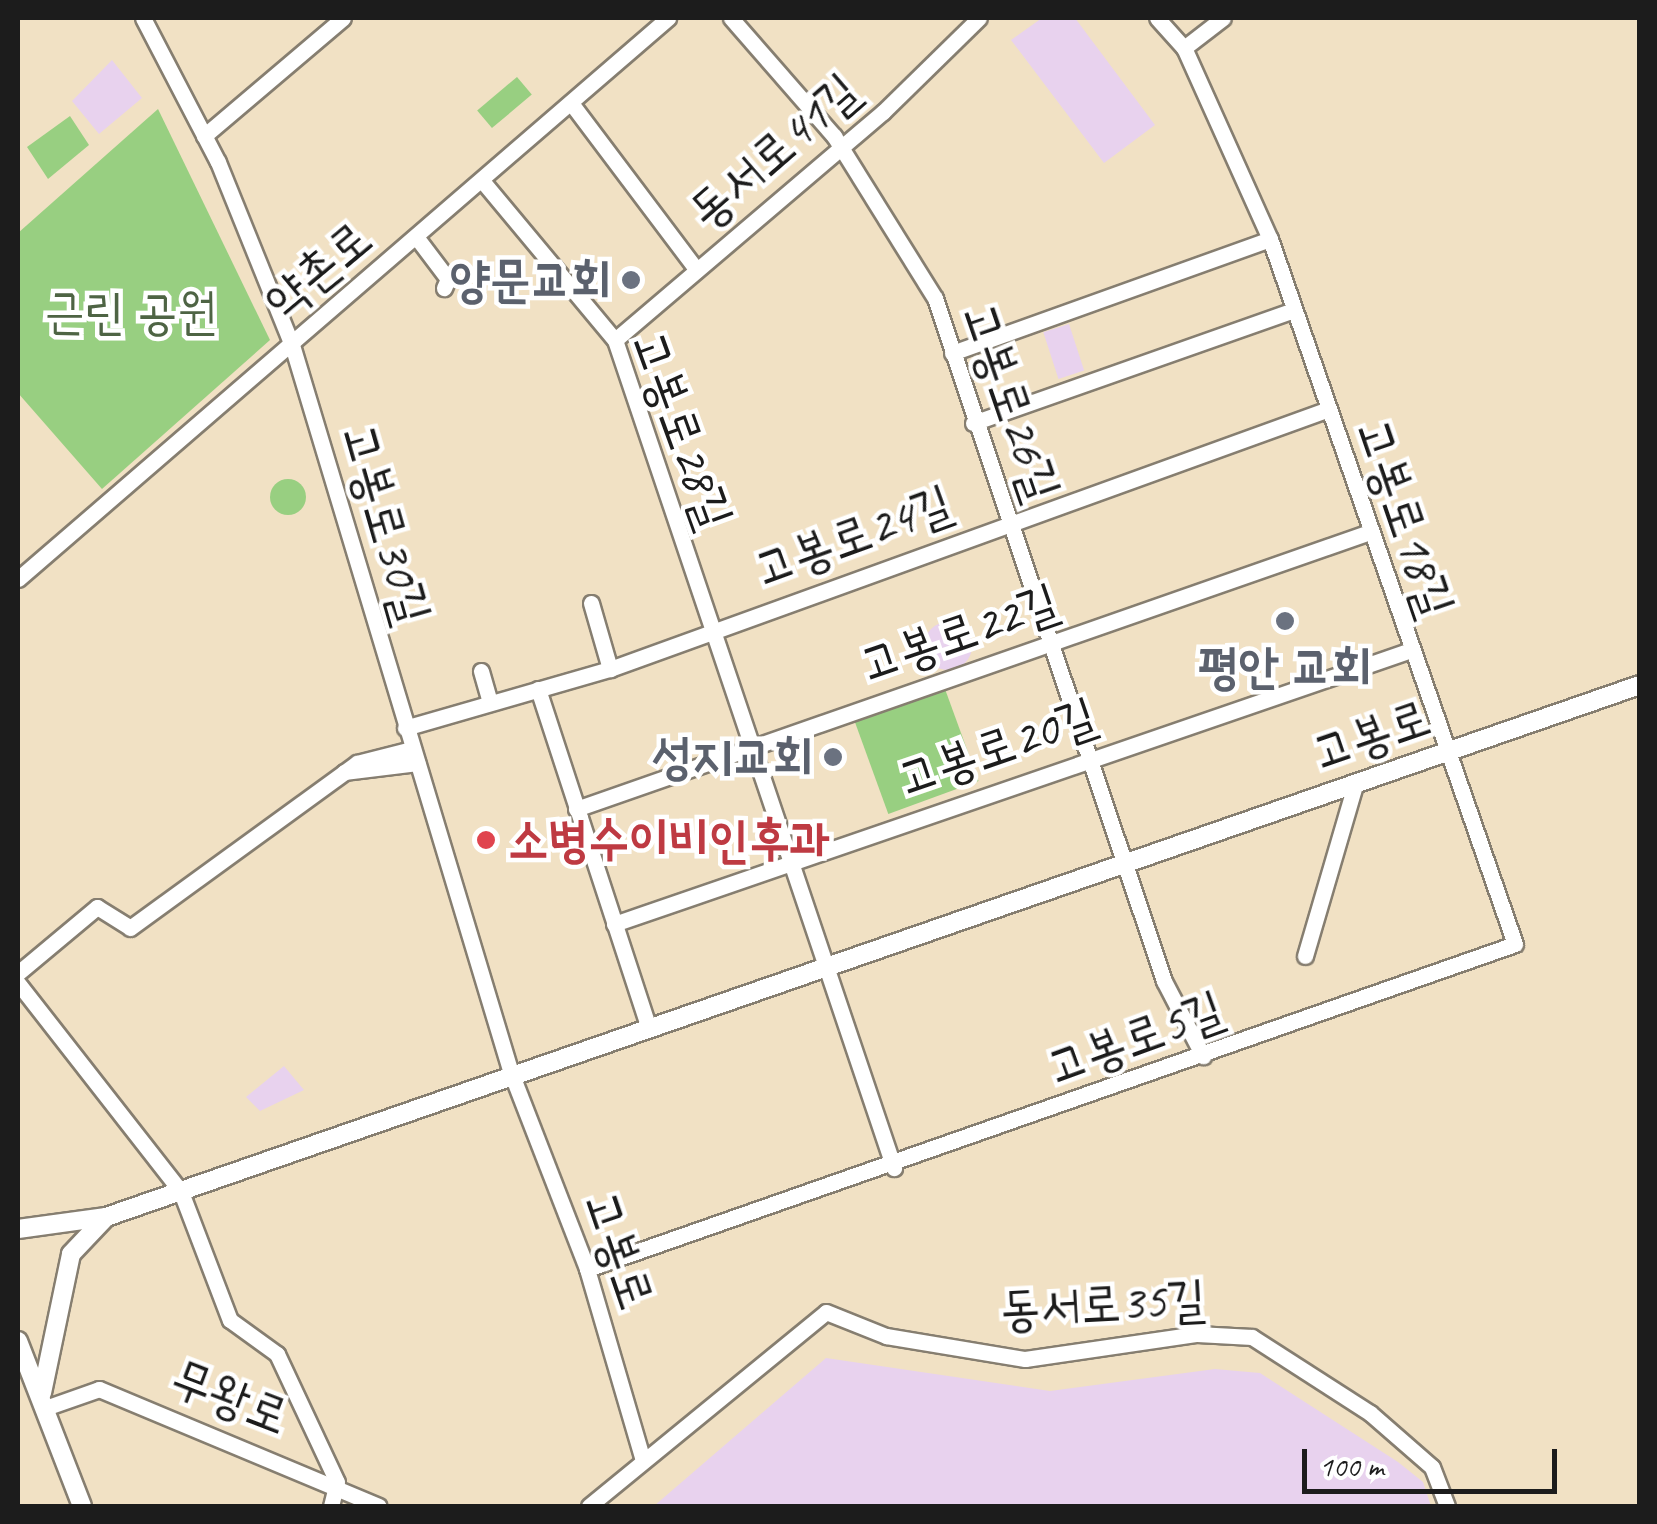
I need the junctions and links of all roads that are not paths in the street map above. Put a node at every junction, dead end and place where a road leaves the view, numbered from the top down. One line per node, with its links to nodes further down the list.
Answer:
1 (143, 18): 10 (street, 고봉로30길)
2 (343, 18): 10 (street)
3 (668, 18): 9 (street, 약촌로)
4 (730, 18): 11 (street, 고봉로26길)
5 (979, 18): 11 (street, 동서로41길)
6 (1157, 18): 8 (street, 고봉로18길)
7 (1223, 18): 8 (street)
8 (1184, 48): 14 (street, 고봉로18길)
9 (571, 103): 12 (street, 약촌로); 15 (street)
10 (204, 136): 19 (street, 고봉로30길)
11 (836, 150): 15 (street, 동서로41길); 20 (street, 고봉로26길)
12 (484, 183): 13 (street, 약촌로); 18 (street, 고봉로28길)
13 (417, 238): 16 (street); 19 (street, 약촌로)
14 (1270, 239): 17 (street, 고봉로18길); 20 (street)
15 (696, 270): 18 (street, 동서로41길)
16 (444, 288)
17 (1293, 310): 21 (street, 고봉로18길); 22 (street)
18 (615, 340): 27 (street, 고봉로28길)
19 (292, 345): 25 (street, 약촌로); 35 (street, 고봉로30길)
20 (952, 353): 22 (street, 고봉로26길)
21 (1326, 410): 23 (street, 고봉로24길); 24 (street, 고봉로18길)
22 (973, 424): 23 (street, 고봉로26길)
23 (1009, 522): 27 (street, 고봉로24길); 28 (street, 고봉로26길)
24 (1367, 533): 28 (street, 고봉로22길); 29 (street, 고봉로18길)
25 (18, 579)
26 (591, 603): 30 (street)
27 (708, 632): 30 (street, 고봉로24길); 36 (street, 고봉로28길)
28 (1051, 643): 36 (street, 고봉로22길); 38 (street, 고봉로26길)
29 (1408, 651): 37 (street, 고봉로18길); 38 (street, 고봉로20길)
30 (610, 669): 33 (street, 고봉로24길)
31 (481, 671): 34 (street)
32 (1640, 685): 37 (street, 고봉로)
33 (538, 689): 34 (street, 고봉로24길); 41 (street)
34 (490, 702): 35 (street, 고봉로24길)
35 (405, 728): 39 (street, 고봉로30길)
36 (750, 747): 41 (street, 고봉로22길); 43 (street, 고봉로28길)
37 (1442, 752): 40 (street, 고봉로); 50 (street, 고봉로5길)
38 (1094, 754): 42 (street, 고봉로26길); 43 (street, 고봉로20길)
39 (414, 756): 47 (street); 51 (street, 고봉로30길)
40 (1356, 782): 42 (street, 고봉로); 45 (street)
41 (576, 809): 44 (street)
42 (1129, 860): 46 (street, 고봉로); 50 (street)
43 (788, 862): 44 (street, 고봉로20길); 46 (street, 고봉로28길)
44 (614, 924): 49 (street)
45 (1305, 956)
46 (827, 962): 49 (street, 고봉로); 52 (street)
47 (18, 973)
48 (18, 983): 53 (street)
49 (647, 1022): 51 (street, 고봉로)
50 (1203, 1056): 52 (street, 고봉로5길)
51 (510, 1070): 53 (street, 고봉로); 56 (street, 고봉로)
52 (894, 1168): 56 (street, 고봉로5길)
53 (181, 1192): 54 (street, 고봉로); 60 (street)
54 (106, 1217): 55 (street, 고봉로); 58 (street)
55 (18, 1229)
56 (587, 1269): 59 (street, 고봉로)
57 (18, 1340): 58 (street)
58 (45, 1400): 60 (street, 무왕로); 61 (street)
59 (643, 1460): 64 (street, 동서로35길); 65 (street, 동서로35길)
60 (337, 1482): 62 (street); 63 (street, 무왕로)
61 (82, 1506)
62 (331, 1506)
63 (379, 1506)
64 (590, 1506)
65 (1447, 1506)

